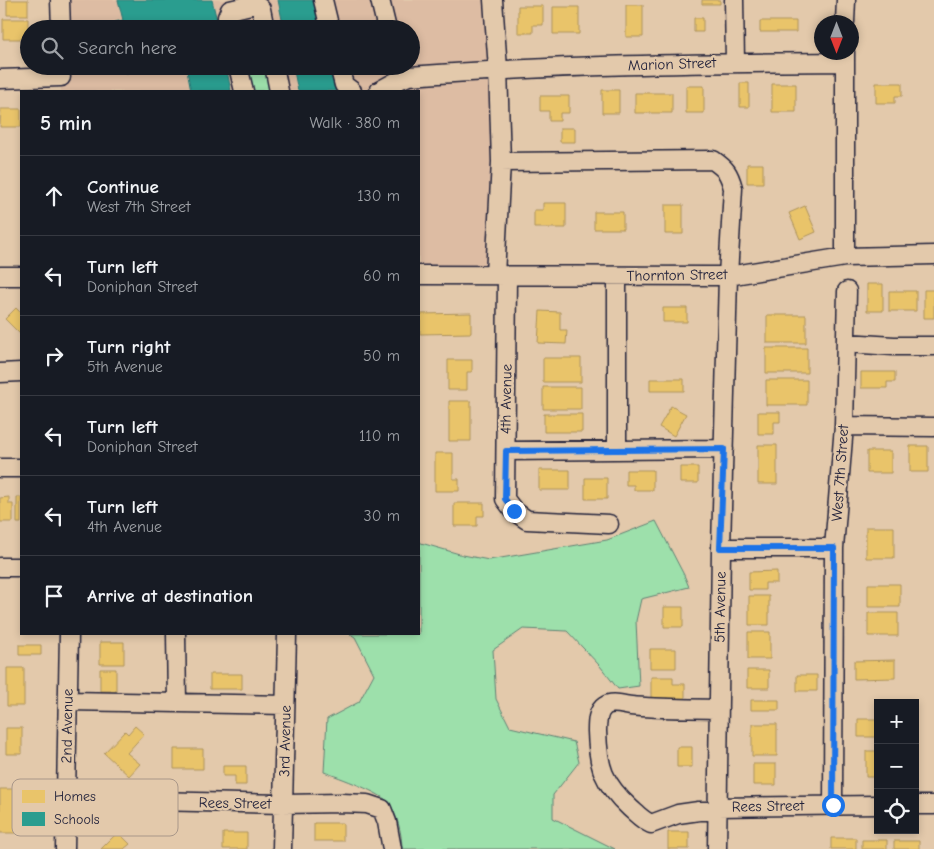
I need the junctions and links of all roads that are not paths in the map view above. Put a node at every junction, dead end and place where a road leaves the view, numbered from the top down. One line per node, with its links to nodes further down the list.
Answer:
1 (60, 0): 8 (street)
2 (323, 0): 11 (street)
3 (380, 0): 12 (street)
4 (493, 0): 16 (street, 4th Avenue)
5 (734, 0): 15 (street)
6 (846, 0): 7 (street)
7 (845, 15)
8 (60, 20)
9 (228, 20): 10 (street)
10 (263, 20)
11 (328, 20)
12 (385, 20)
13 (814, 58): 15 (street, Marion Street)
14 (845, 60): 30 (street)
15 (735, 62): 16 (street, Marion Street)
16 (498, 69): 21 (street, Marion Street); 28 (street, 4th Avenue)
17 (240, 75): 24 (street)
18 (276, 75): 25 (street)
19 (342, 75): 26 (street)
20 (395, 75): 27 (street, Marion Street)
21 (405, 75)
22 (0, 78): 23 (street)
23 (61, 78)
24 (244, 90)
25 (280, 90)
26 (351, 90)
27 (380, 90)
28 (501, 162): 32 (street, 4th Avenue); 36 (street, 5th Avenue)
29 (934, 255): 30 (street, Thornton Street)
30 (845, 257): 36 (street, Thornton Street)
31 (420, 275): 32 (street, Thornton Street)
32 (501, 275): 35 (street, Thornton Street); 46 (street, 4th Avenue)
33 (0, 276): 34 (street)
34 (20, 276)
35 (618, 276): 36 (street, Thornton Street); 45 (street)
36 (728, 276): 44 (street, 5th Avenue)
37 (847, 291): 38 (street, West 7th Street)
38 (846, 343): 39 (street); 42 (street, West 7th Street)
39 (934, 346)
40 (20, 372): 41 (street)
41 (0, 373)
42 (844, 426): 43 (street); 51 (street, West 7th Street)
43 (934, 427)
44 (724, 449): 45 (street); 50 (street, 5th Avenue)
45 (617, 450): 46 (street)
46 (506, 451): 49 (street, 4th Avenue)
47 (0, 468): 48 (street)
48 (20, 468)
49 (610, 524)
50 (720, 548): 51 (street); 60 (street, 5th Avenue)
51 (834, 548): 64 (street, West 7th Street)
52 (0, 567): 53 (street)
53 (20, 567)
54 (69, 635): 57 (street, 2nd Avenue)
55 (176, 635): 58 (street)
56 (287, 635): 59 (street, 3rd Avenue)
57 (68, 701): 58 (street); 61 (street, 2nd Avenue)
58 (177, 703): 59 (street)
59 (286, 705): 63 (street, 3rd Avenue)
60 (719, 710): 68 (street, 5th Avenue); 68 (street, Rees Street)
61 (66, 779)
62 (178, 802): 63 (street, Rees Street)
63 (283, 804): 71 (street, 3rd Avenue); 72 (street, Rees Street)
64 (833, 805): 65 (street, Rees Street); 68 (street, Rees Street)
65 (874, 805)
66 (919, 805): 67 (street)
67 (934, 805)
68 (718, 809): 73 (street, 5th Avenue)
69 (65, 836): 70 (street, 2nd Avenue)
70 (65, 849)
71 (282, 849)
72 (392, 849)
73 (717, 849)

